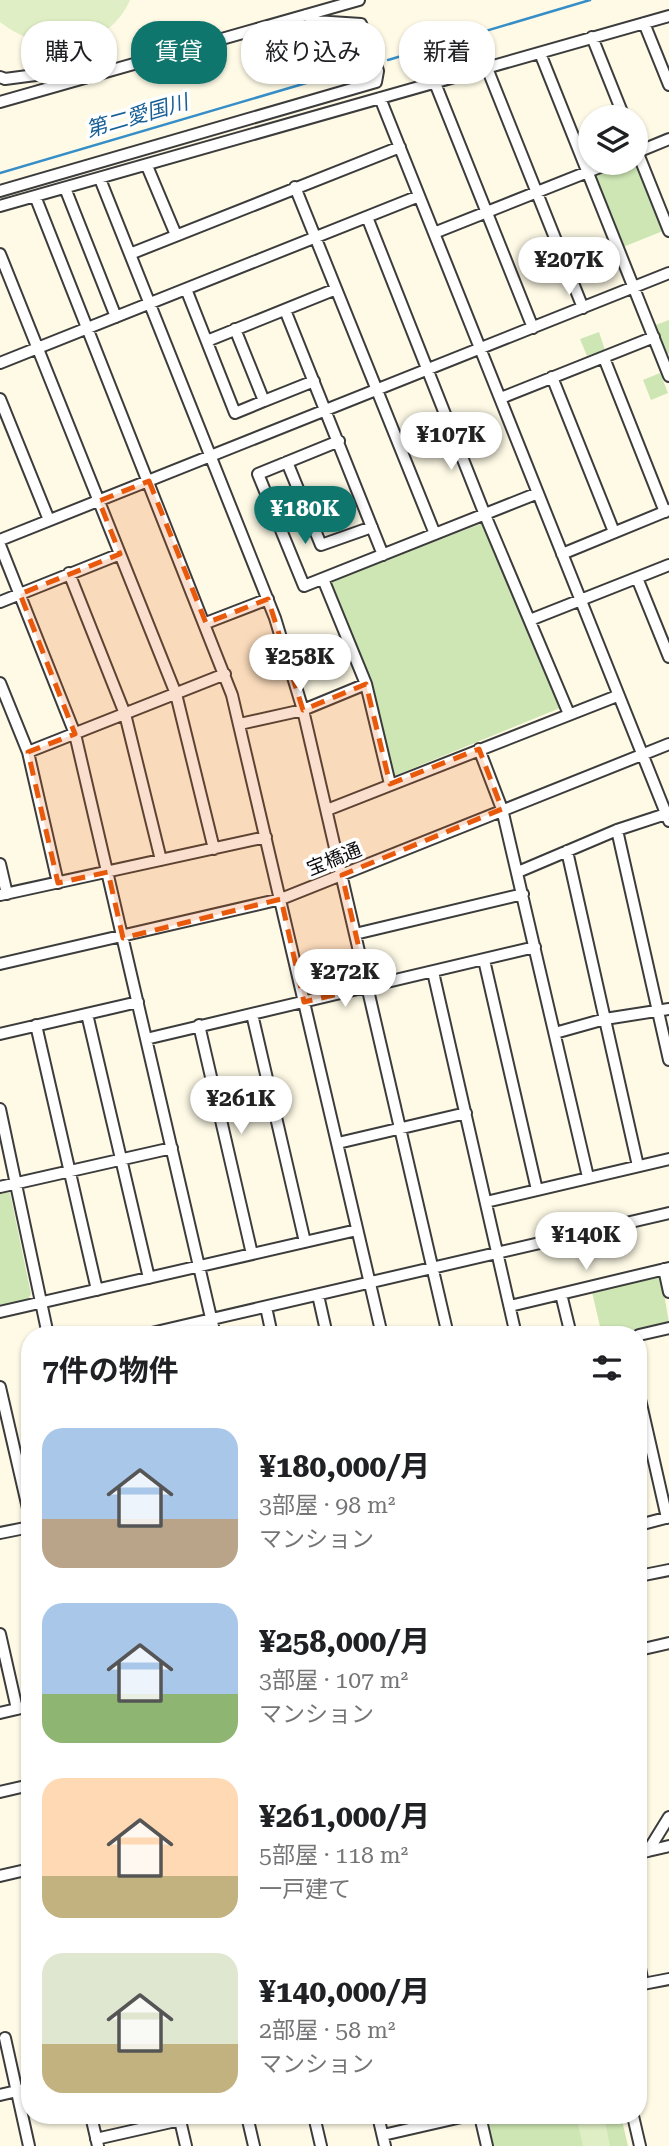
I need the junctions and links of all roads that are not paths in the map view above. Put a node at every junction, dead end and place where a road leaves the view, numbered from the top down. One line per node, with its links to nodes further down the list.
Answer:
1 (359, 0): 2 (street)
2 (306, 15): 8 (street); 30 (street)
3 (669, 16): 4 (street)
4 (644, 23): 5 (street); 15 (street)
5 (592, 37): 6 (street); 18 (street)
6 (540, 53): 7 (street); 22 (street)
7 (495, 66)
8 (117, 68)
9 (0, 76): 10 (street)
10 (21, 77)
11 (62, 84): 17 (street)
12 (431, 84): 16 (street)
13 (435, 84): 35 (street)
14 (494, 84): 31 (street)
15 (669, 85)
16 (380, 98): 20 (street); 23 (street)
17 (0, 102)
18 (619, 105)
19 (669, 139): 21 (street)
20 (400, 147): 28 (street); 33 (street)
21 (648, 147)
22 (578, 149)
23 (147, 166): 27 (street); 39 (street)
24 (579, 175): 31 (street)
25 (588, 175): 44 (street)
26 (646, 175): 37 (street)
27 (100, 180): 29 (street); 42 (street)
28 (295, 187): 39 (street); 40 (street)
29 (65, 188): 32 (street); 50 (street)
30 (0, 191)
31 (537, 191): 35 (street); 48 (street)
32 (35, 196): 34 (street); 51 (street)
33 (419, 196): 36 (street); 38 (street)
34 (0, 206)
35 (486, 212): 38 (street); 52 (street)
36 (367, 217): 40 (street); 60 (street)
37 (669, 231)
38 (434, 233): 57 (street)
39 (176, 235): 42 (street)
40 (316, 237): 45 (street); 46 (street)
41 (0, 254): 56 (street)
42 (130, 254): 47 (street)
43 (669, 273): 44 (street)
44 (633, 288): 48 (street); 54 (street)
45 (186, 289): 47 (street); 55 (street)
46 (336, 289): 49 (street); 64 (street)
47 (150, 303): 50 (street); 70 (street)
48 (583, 309): 52 (street)
49 (285, 310): 53 (street); 63 (street)
50 (116, 317): 51 (street)
51 (87, 328): 56 (street); 72 (street)
52 (533, 328): 57 (street)
53 (235, 329): 55 (street); 67 (street)
54 (654, 337): 58 (street); 61 (street)
55 (207, 341): 67 (street)
56 (37, 348): 59 (street); 74 (street)
57 (480, 349): 60 (street); 65 (street)
58 (604, 358): 62 (street); 75 (street)
59 (0, 363)
60 (429, 370): 64 (street); 76 (street)
61 (669, 376)
62 (552, 377): 65 (street); 79 (street)
63 (314, 381): 67 (street); 68 (street)
64 (377, 390): 68 (street); 80 (street)
65 (501, 398): 73 (street)
66 (0, 399): 77 (street)
67 (264, 401)
68 (326, 411): 69 (street); 70 (street)
69 (339, 441): 71 (street); 78 (street)
70 (210, 456): 72 (street); 90 (street)
71 (287, 462): 78 (street); 88 (street)
72 (149, 481): 74 (street); 95 (street)
73 (538, 493): 76 (street); 83 (street)
74 (99, 501): 77 (street); 82 (street)
75 (667, 511): 79 (street)
76 (485, 515): 80 (street); 93 (street)
77 (49, 520): 81 (street)
78 (372, 527): 84 (street)
79 (614, 532): 83 (street)
80 (435, 534): 84 (street)
81 (0, 542): 89 (street)
82 (120, 554): 86 (street); 101 (street)
83 (562, 554): 91 (street)
84 (383, 555): 88 (street)
85 (669, 565): 87 (street)
86 (69, 573): 89 (street); 104 (street)
87 (637, 578): 91 (street); 96 (street)
88 (323, 579): 100 (street)
89 (20, 594): 92 (street); 107 (street)
90 (268, 599): 95 (street); 103 (street)
91 (579, 601): 93 (street); 102 (street)
92 (0, 602)
93 (530, 620): 105 (street)
94 (669, 621): 96 (street)
95 (206, 623): 98 (street)
96 (657, 626): 97 (street)
97 (669, 657)
98 (225, 674): 101 (street); 106 (street)
99 (0, 683): 110 (street)
100 (366, 684): 103 (street); 112 (street)
101 (176, 694): 104 (street); 118 (street)
102 (617, 696): 105 (street); 111 (street)
103 (303, 710): 106 (street); 114 (street)
104 (125, 714): 107 (street); 120 (street)
105 (569, 714): 109 (street)
106 (240, 724): 117 (street)
107 (75, 734): 110 (street); 122 (street)
108 (669, 744): 111 (street, 宝橋通)
109 (479, 749): 112 (street); 113 (street)
110 (29, 752): 125 (street)
111 (642, 755): 113 (street, 宝橋通); 115 (street)
112 (390, 784): 114 (street)
113 (502, 809): 123 (street); 124 (street, 宝橋通)
114 (327, 810): 124 (street)
115 (668, 816): 116 (street)
116 (617, 830): 119 (street); 138 (street)
117 (266, 837): 118 (street); 128 (street)
118 (214, 849): 120 (street)
119 (568, 851): 123 (street); 141 (street)
120 (161, 860): 122 (street)
121 (0, 864): 127 (street)
122 (108, 872): 125 (street); 130 (street)
123 (518, 872): 126 (street)
124 (342, 875): 128 (street, 宝橋通); 129 (street)
125 (58, 883): 127 (street)
126 (523, 894): 129 (street); 131 (street)
127 (3, 895)
128 (281, 899): 130 (street, 宝橋通); 137 (street)
129 (355, 934): 135 (street)
130 (123, 938): 133 (street, 宝橋通); 136 (street)
131 (535, 947): 132 (street); 144 (street)
132 (484, 960): 134 (street); 160 (street)
133 (0, 964)
134 (433, 972): 135 (street); 149 (street)
135 (368, 988): 137 (street); 150 (street)
136 (138, 1002): 139 (street); 146 (street)
137 (304, 1002): 140 (street); 151 (street)
138 (663, 1010): 141 (street); 147 (street)
139 (87, 1014): 142 (street); 154 (street)
140 (252, 1014): 143 (street); 164 (street)
141 (605, 1019): 144 (street); 155 (street)
142 (36, 1025): 145 (street); 156 (street)
143 (199, 1025): 146 (street); 166 (street)
144 (555, 1033): 157 (street)
145 (0, 1034)
146 (146, 1039): 152 (street)
147 (669, 1060)
148 (0, 1109): 158 (street)
149 (466, 1113): 150 (street); 161 (street)
150 (401, 1128): 151 (street); 168 (street)
151 (338, 1143): 163 (street)
152 (172, 1148): 154 (street); 167 (street)
153 (669, 1159): 155 (street)
154 (121, 1160): 156 (street); 170 (street)
155 (638, 1166): 157 (street)
156 (69, 1171): 158 (street); 172 (street)
157 (588, 1177): 160 (street)
158 (16, 1184): 159 (street); 176 (street)
159 (0, 1187)
160 (537, 1190): 161 (street)
161 (486, 1202): 165 (street)
162 (669, 1213): 165 (street)
163 (357, 1230): 164 (street); 171 (street)
164 (305, 1242): 166 (street)
165 (497, 1253): 168 (street); 177 (street)
166 (252, 1254): 167 (street)
167 (200, 1266): 170 (street); 180 (street)
168 (433, 1268): 171 (street); 187 (street)
169 (666, 1269): 173 (street); 175 (street)
170 (149, 1278): 172 (street)
171 (370, 1282): 174 (street); 186 (street)
172 (97, 1290): 176 (street)
173 (669, 1292)
174 (318, 1294): 178 (street); 185 (street)
175 (561, 1294): 177 (street); 189 (street)
176 (41, 1303): 179 (street); 181 (street)
177 (510, 1306): 188 (street)
178 (266, 1307): 180 (street); 184 (street)
179 (0, 1312)
180 (211, 1319): 182 (street); 183 (street)
181 (46, 1326)
182 (181, 1326)
183 (213, 1326)
184 (270, 1326)
185 (325, 1326)
186 (380, 1326)
187 (447, 1326)
188 (514, 1326)
189 (569, 1326)
190 (669, 1328): 191 (street)
191 (647, 1333)
192 (0, 1387): 194 (street)
193 (647, 1429): 195 (street)
194 (21, 1478)
195 (668, 1517): 196 (street)
196 (647, 1523)
197 (21, 1529): 198 (street)
198 (0, 1533)
199 (669, 1570): 200 (street)
200 (647, 1574)
201 (0, 1633): 204 (street)
202 (669, 1643): 203 (street)
203 (647, 1648)
204 (3, 1659): 206 (street)
205 (21, 1708): 206 (street)
206 (18, 1709): 207 (street)
207 (0, 1713)
208 (21, 1787): 209 (street)
209 (0, 1792)
210 (669, 1817): 212 (street)
211 (669, 1846): 213 (street)
212 (647, 1848)
213 (647, 1851)
214 (21, 1871): 215 (street)
215 (0, 1876)
216 (669, 1979): 217 (street)
217 (647, 1983)
218 (5, 2038): 220 (street)
219 (21, 2090): 220 (street)
220 (16, 2091): 221 (street); 222 (street)
221 (0, 2095)
222 (21, 2112)
223 (24, 2124): 234 (street)
224 (93, 2124): 233 (street)
225 (159, 2124): 233 (street)
226 (181, 2124): 235 (street)
227 (249, 2124): 236 (street)
228 (316, 2124): 237 (street)
229 (440, 2124): 232 (street)
230 (482, 2124): 238 (street)
231 (635, 2124): 239 (street)
232 (384, 2141)
233 (97, 2142)
234 (29, 2146)
235 (186, 2146)
236 (254, 2146)
237 (321, 2146)
238 (487, 2146)
239 (640, 2146)

